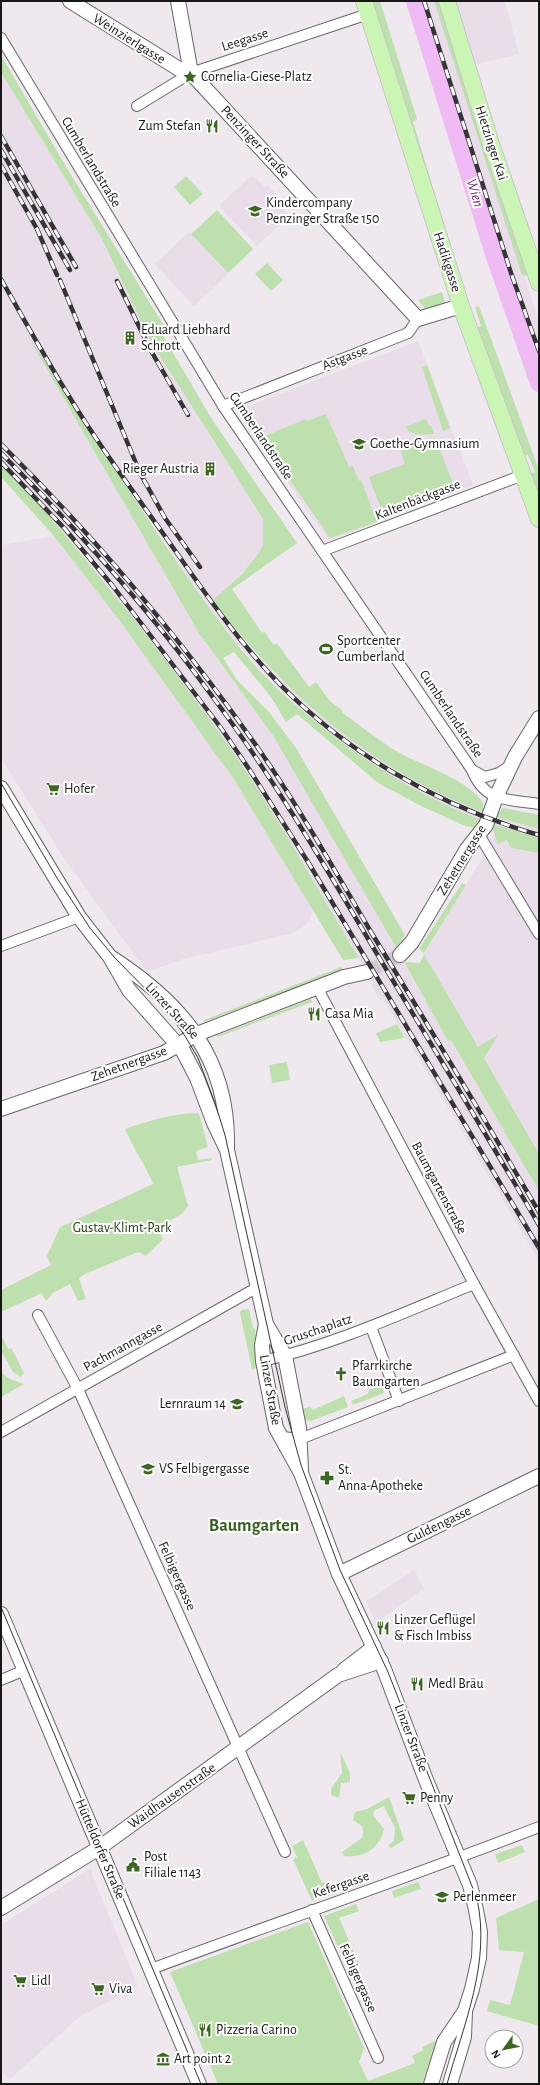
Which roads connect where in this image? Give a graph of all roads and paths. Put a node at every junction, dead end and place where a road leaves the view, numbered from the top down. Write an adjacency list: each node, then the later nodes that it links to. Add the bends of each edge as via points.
1 (70, 1): 6 (main road, Weinzierlgasse, via 179,69)
2 (178, 1): 6 (main road)
3 (447, 1): 8 (main road, Hietzinger Kai, via 490,141)
4 (366, 7): 6 (street, Leegasse); 9 (main road, Hadikgasse)
5 (1, 38): 11 (street, Cumberlandstraße)
6 (191, 72): 7 (street, Leegasse); 10 (main road, Penzinger Straße)
7 (137, 106)
8 (539, 283)
9 (461, 306): 10 (main road); 12 (main road, Hadikgasse)
10 (418, 319): 11 (street, Astgasse, via 408,334)
11 (223, 406): 14 (street, Cumberlandstraße)
12 (523, 475): 13 (main road, Hadikgasse); 14 (street, Kaltenbäckgasse)
13 (539, 519)
14 (322, 551): 17 (street, Cumberlandstraße)
15 (539, 718): 16 (main road, Zehetnergasse)
16 (510, 766): 17 (street, via 485,777); 19 (main road, Zehetnergasse)
17 (472, 770): 19 (street, Cumberlandstraße, via 482,788)
18 (1, 788): 22 (main road, Linzer Straße)
19 (496, 797): 20 (street, Cumberlandstraße); 21 (main road, Zehetnergasse, via 486,825)
20 (539, 804)
21 (478, 834): 23 (street); 25 (main road, Zehetnergasse, via 412,942)
22 (79, 917): 24 (street); 26 (main road, Linzer Straße)
23 (539, 934)
24 (1, 946)
25 (400, 956)
26 (110, 957): 29 (main road, Linzer Straße, via 149,985); 30 (main road, Linzer Straße, via 129,990)
27 (367, 972): 28 (main road, Zehetnergasse, via 348,975)
28 (317, 987): 29 (main road, Zehetnergasse); 33 (street, Baumgartenstraße)
29 (197, 1034): 30 (main road, Zehetnergasse); 32 (main road, Linzer Straße, via 212,1061 219,1081 227,1115)
30 (178, 1045): 31 (main road, Zehetnergasse, via 164,1053); 32 (main road, Linzer Straße, via 190,1062)
31 (1, 1109)
32 (227, 1150): 34 (main road, Linzer Straße)
33 (474, 1284): 37 (street); 38 (street, Baumgartenstraße)
34 (258, 1287): 36 (main road, Linzer Straße); 41 (street, Pachmanngasse)
35 (38, 1315): 41 (street, Felbigergasse)
36 (266, 1324): 39 (main road, Linzer Straße); 40 (main road, Linzer Straße, via 262,1345)
37 (371, 1327): 39 (street, Gruschaplatz); 42 (street, Gruschaplatz)
38 (514, 1355): 42 (street); 43 (street, Baumgartenstraße)
39 (284, 1356): 40 (street, Gruschaplatz); 46 (main road, Linzer Straße)
40 (263, 1362): 45 (main road, Linzer Straße, via 276,1428)
41 (78, 1389): 44 (street, Pachmanngasse); 56 (street, Felbigergasse)
42 (399, 1401): 46 (street)
43 (539, 1401)
44 (1, 1432)
45 (282, 1437): 46 (street); 47 (main road, Linzer Straße)
46 (300, 1439): 47 (main road, Linzer Straße)
47 (301, 1473): 49 (main road, Linzer Straße)
48 (539, 1476): 49 (main road, Guldengasse)
49 (339, 1574): 51 (main road, Linzer Straße)
50 (1, 1614): 53 (main road, Hütteldorfer Straße)
51 (374, 1646): 52 (main road, Linzer Straße); 54 (main road, Waidhausenstraße)
52 (381, 1661): 54 (main road, Waidhausenstraße); 60 (main road, Linzer Straße)
53 (25, 1670): 55 (street); 58 (main road, Hütteldorfer Straße)
54 (338, 1675): 56 (main road, Waidhausenstraße)
55 (1, 1680)
56 (240, 1748): 58 (main road, Waidhausenstraße); 59 (street, Felbigergasse)
57 (539, 1827): 60 (street, Kefergasse)
58 (99, 1848): 61 (main road, Waidhausenstraße); 63 (main road, Hütteldorfer Straße)
59 (285, 1852)
60 (459, 1859): 62 (street, Kefergasse); 64 (main road, Linzer Straße, via 470,1885 480,1932 476,1974)
61 (1, 1908)
62 (312, 1910): 63 (street, Kefergasse); 65 (street, Felbigergasse)
63 (151, 1969): 66 (main road, Hütteldorfer Straße)
64 (465, 2011): 67 (main road, Linzer Straße, via 444,2042); 68 (main road, Linzer Straße, via 464,2037)
65 (378, 2058)
66 (199, 2084)
67 (431, 2084)
68 (450, 2084)

